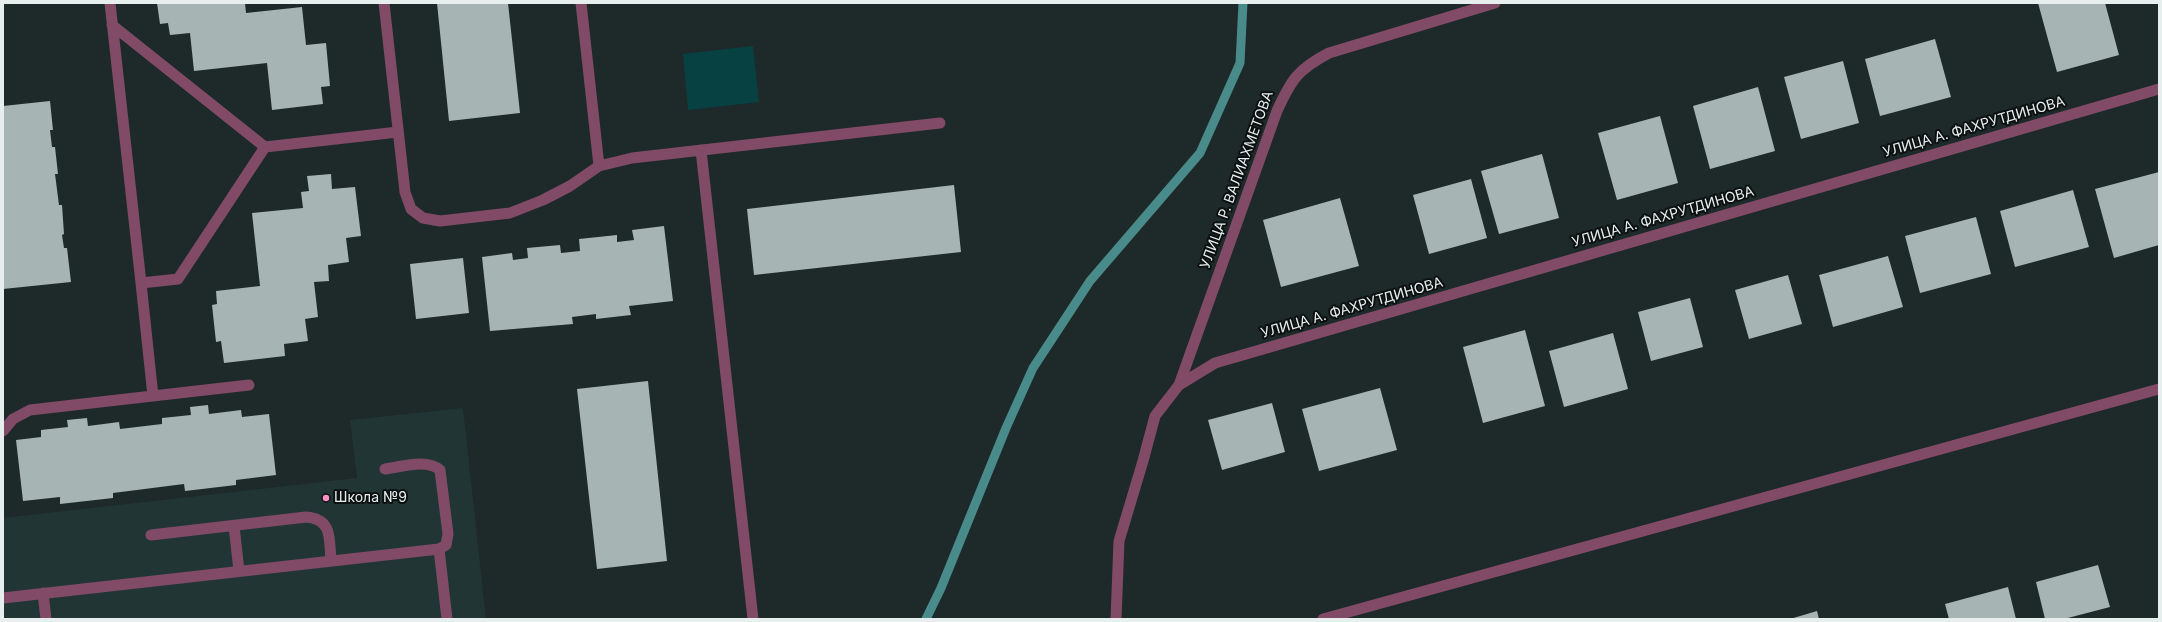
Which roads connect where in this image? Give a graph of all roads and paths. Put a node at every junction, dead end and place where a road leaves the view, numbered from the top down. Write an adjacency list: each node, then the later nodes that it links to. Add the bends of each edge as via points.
1 (110, 3): 5 (street)
2 (384, 3): 8 (street)
3 (581, 3): 11 (street)
4 (1495, 3): 14 (street, УЛИЦА Р. ВАЛИАХМЕТОВА, via 1329,53 1309,64 1289,84 1277,111)
5 (112, 25): 9 (street); 12 (street)
6 (2159, 89): 14 (street, УЛИЦА А. ФАХРУТДИНОВА, via 1215,363)
7 (940, 123): 10 (street)
8 (398, 132): 9 (street); 11 (street, via 405,192 411,209 423,218 440,221 510,213 570,186)
9 (265, 147): 12 (street, via 178,279)
10 (701, 150): 11 (street, via 632,158); 28 (street)
11 (599, 166)
12 (141, 283): 16 (street)
13 (249, 385): 16 (street)
14 (1179, 385): 29 (street, via 1155,416 1119,540)
15 (2159, 389): 30 (street)
16 (153, 396): 17 (street, via 30,410 14,419)
17 (3, 431)
18 (385, 469): 21 (street, via 424,464 435,465 440,470 448,534 446,545)
19 (234, 526): 20 (street); 22 (street, via 306,517 318,518 325,524 329,534); 23 (street)
20 (151, 535)
21 (439, 549): 22 (street); 27 (street)
22 (331, 561): 23 (street)
23 (239, 571): 24 (street)
24 (43, 593): 25 (street); 26 (street)
25 (3, 598)
26 (46, 619)
27 (446, 619)
28 (753, 619)
29 (1116, 619)
30 (1323, 619)

